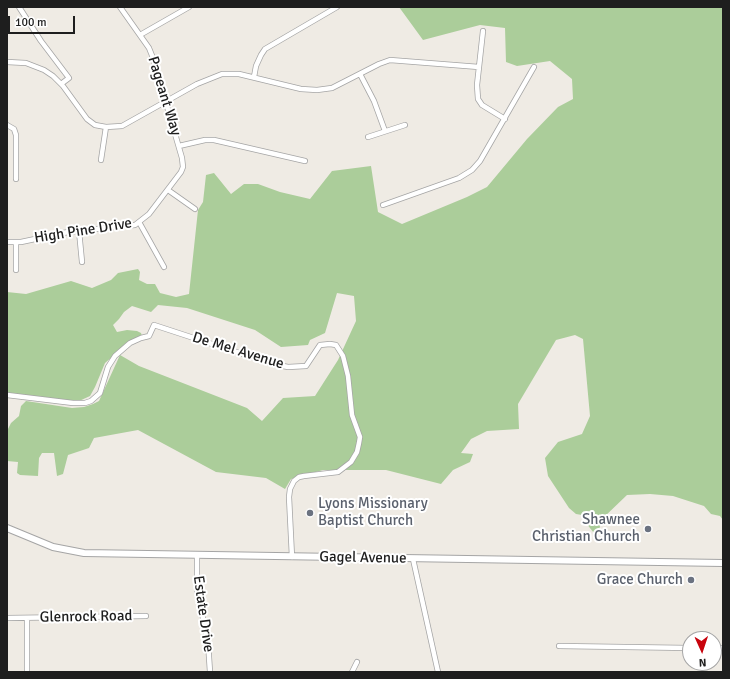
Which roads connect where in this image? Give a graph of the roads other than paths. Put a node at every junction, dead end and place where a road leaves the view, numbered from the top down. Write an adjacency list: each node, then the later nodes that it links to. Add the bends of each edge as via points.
1 (19, 7): 12 (street, via 69,78)
2 (120, 7): 6 (street, Pageant Way)
3 (189, 7): 6 (street)
4 (337, 7): 11 (street, via 265,49 256,66)
5 (482, 31): 8 (street)
6 (140, 35): 13 (street, Pageant Way, via 153,58)
7 (7, 62): 12 (street, via 39,67)
8 (479, 67): 10 (street, via 395,59 385,61); 14 (street, via 478,99 482,105)
9 (534, 67): 14 (street)
10 (360, 74): 11 (street, via 332,88 317,90 301,89); 18 (street, via 374,101)
11 (254, 77): 13 (street, via 222,74)
12 (61, 84): 17 (street, via 87,119)
13 (166, 102): 17 (street, via 122,126); 20 (street, Pageant Way)
14 (505, 119): 25 (street, via 480,161 468,173)
15 (7, 125): 23 (street, via 16,134)
16 (405, 125): 18 (street)
17 (106, 128): 21 (street)
18 (385, 132): 19 (street)
19 (368, 137)
20 (179, 146): 22 (street, via 214,140); 24 (street, High Pine Drive, via 183,167)
21 (101, 160)
22 (305, 161)
23 (16, 179)
24 (168, 190): 26 (street); 27 (street, High Pine Drive, via 149,214)
25 (383, 205)
26 (195, 209)
27 (139, 222): 28 (street, High Pine Drive, via 128,227); 32 (street)
28 (79, 231): 30 (street, High Pine Drive); 31 (street)
29 (7, 242): 30 (street, High Pine Drive)
30 (16, 242): 33 (street)
31 (82, 262)
32 (164, 267)
33 (16, 270)
34 (7, 395): 37 (street, De Mel Avenue, via 73,403 91,401 100,393 108,366 115,356 130,343 149,336 154,325 288,367 306,366 320,346 336,345 343,356 348,376 352,415 360,437 359,443 351,462 338,472 299,477 292,485 289,497)
35 (7, 528): 36 (street, Gagel Avenue, via 42,544 76,552)
36 (197, 556): 37 (street, Gagel Avenue); 47 (street, Estate Drive, via 197,590 208,642)
37 (292, 557): 38 (street, Gagel Avenue)
38 (413, 559): 39 (street, Gagel Avenue); 49 (street)
39 (723, 563)
40 (146, 616): 42 (street, Glenrock Road)
41 (7, 618): 42 (street, Glenrock Road)
42 (27, 618): 46 (street, Glenrock Road)
43 (559, 646): 44 (street)
44 (682, 648)
45 (357, 662): 48 (street)
46 (27, 672)
47 (210, 672)
48 (352, 672)
49 (438, 672)

